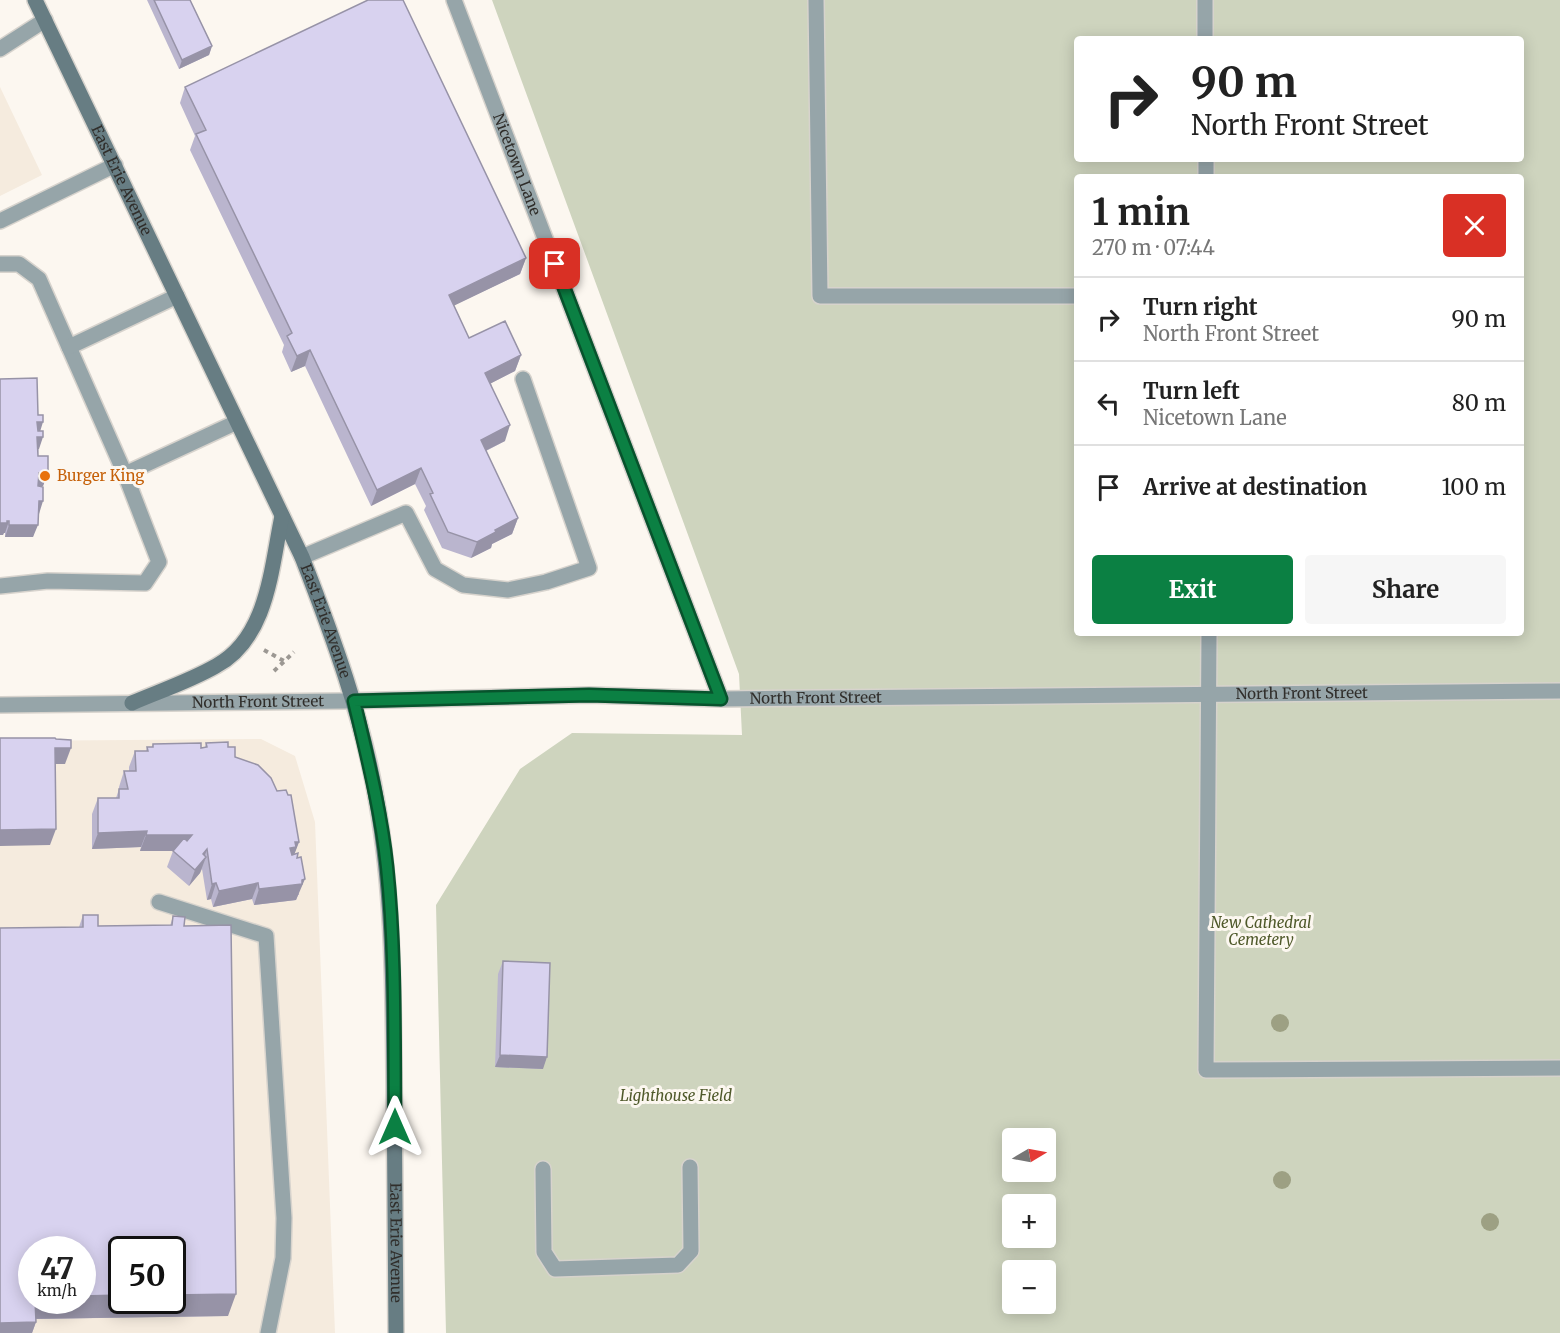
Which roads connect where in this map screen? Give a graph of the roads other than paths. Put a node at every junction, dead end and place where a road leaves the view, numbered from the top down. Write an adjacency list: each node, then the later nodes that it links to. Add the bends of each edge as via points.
1 (35, 0): 5 (main road, East Erie Avenue)
2 (454, 0): 23 (street, Nicetown Lane)
3 (816, 0): 12 (street, via 820,296)
4 (1205, 0): 6 (street)
5 (45, 20): 7 (street); 8 (main road, East Erie Avenue)
6 (1205, 36)
7 (0, 49)
8 (115, 165): 9 (street); 11 (main road, East Erie Avenue)
9 (0, 221)
10 (0, 264): 13 (street, via 19,264 39,279)
11 (177, 296): 13 (street); 15 (main road, East Erie Avenue)
12 (1074, 296)
13 (69, 347): 16 (street)
14 (523, 378): 18 (street, via 589,568 508,590 464,585 435,570 406,513)
15 (237, 422): 16 (street); 17 (main road, East Erie Avenue)
16 (125, 474): 19 (street, via 159,562 145,583 48,581)
17 (282, 516): 18 (main road, East Erie Avenue); 25 (main road, via 262,609 244,645 218,666)
18 (302, 557): 24 (main road, East Erie Avenue)
19 (0, 586)
20 (1209, 636): 22 (street)
21 (1560, 691): 22 (street, North Front Street)
22 (1209, 695): 23 (street, North Front Street); 28 (street, via 1206,1070)
23 (721, 699): 24 (street, North Front Street, via 589,695)
24 (354, 701): 25 (street, North Front Street); 32 (main road, East Erie Avenue, via 387,865 392,942)
25 (132, 703): 26 (street, North Front Street)
26 (0, 705)
27 (159, 902): 31 (street, via 266,936 284,1218 283,1258)
28 (1560, 1068)
29 (690, 1167): 30 (street, via 691,1251 678,1265 555,1269 544,1252)
30 (543, 1169)
31 (268, 1333)
32 (396, 1333)

